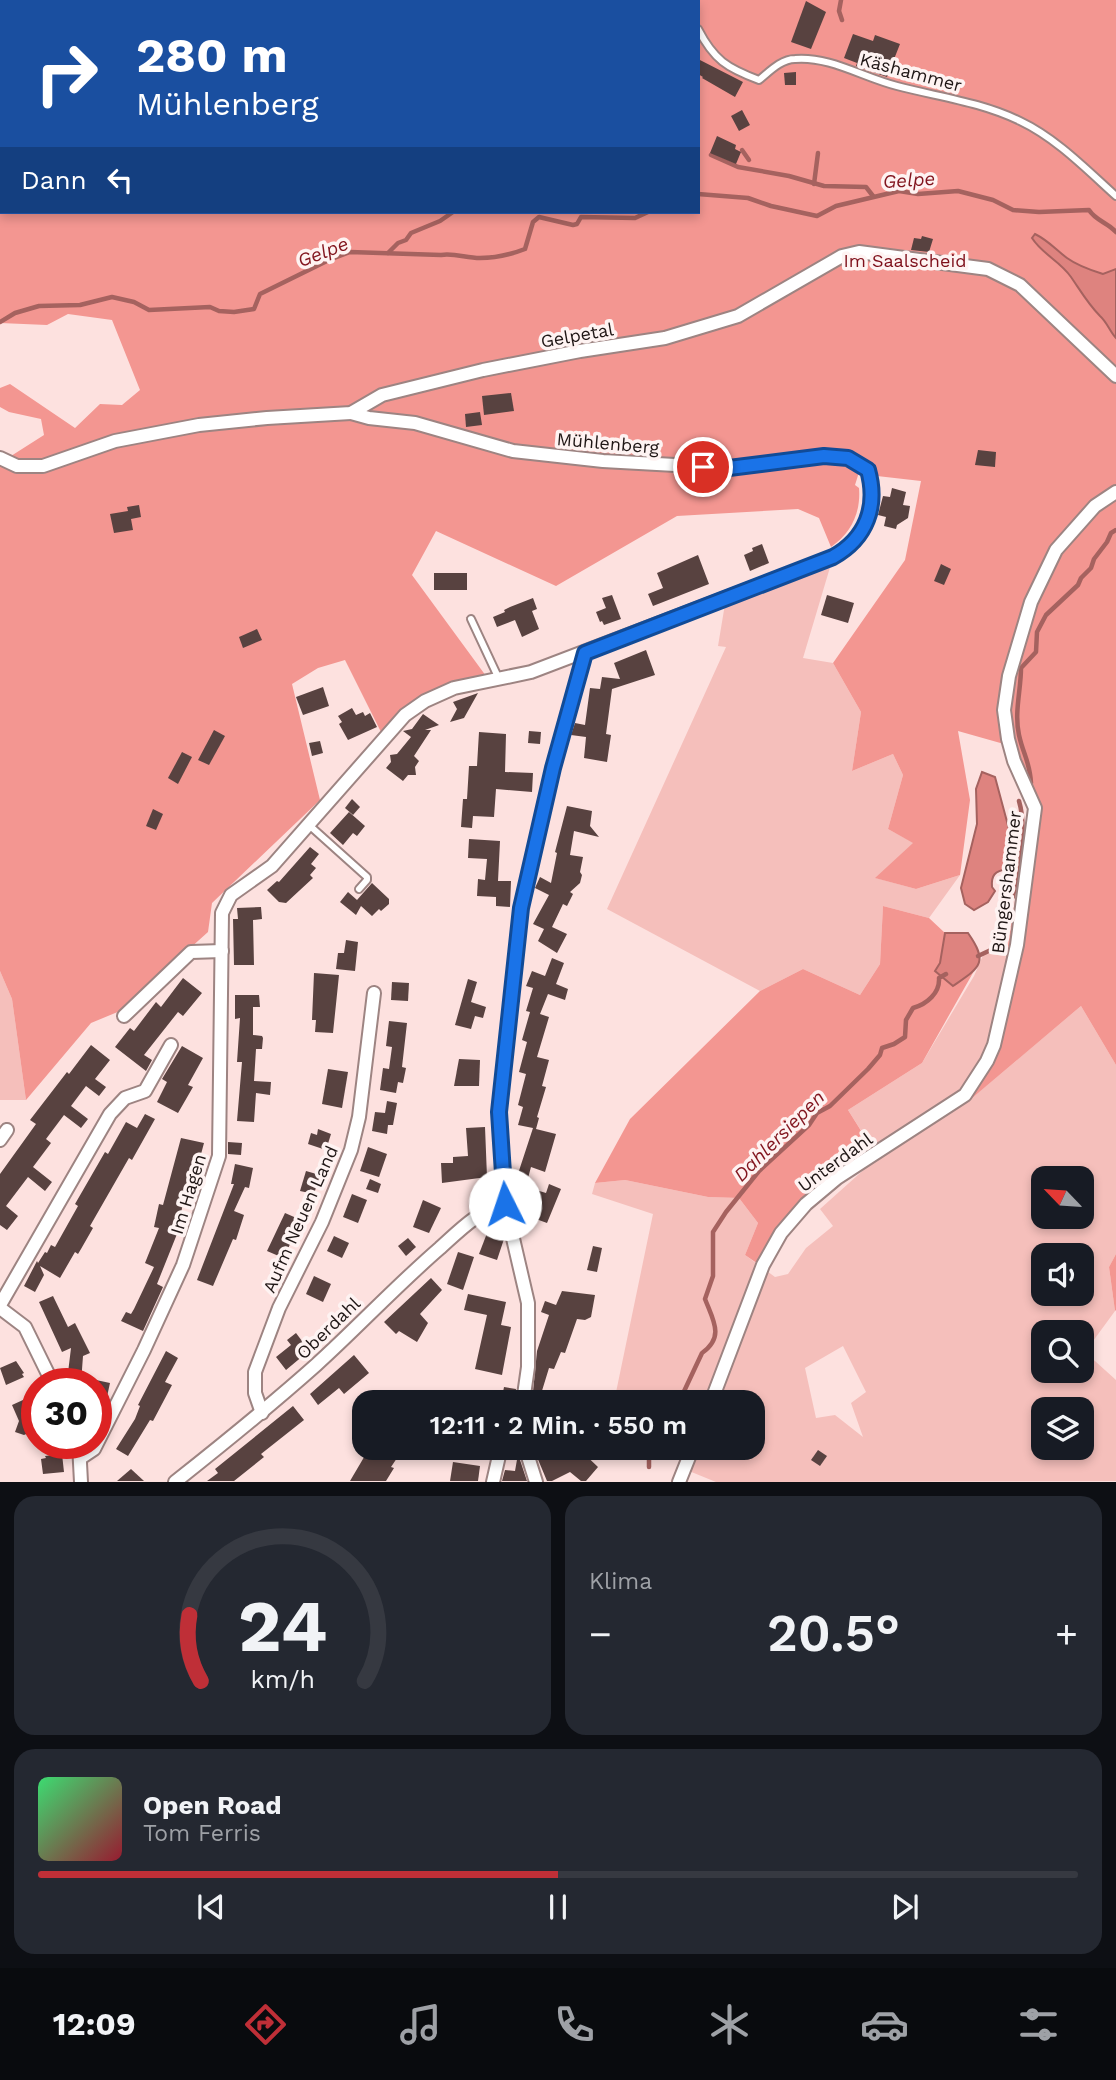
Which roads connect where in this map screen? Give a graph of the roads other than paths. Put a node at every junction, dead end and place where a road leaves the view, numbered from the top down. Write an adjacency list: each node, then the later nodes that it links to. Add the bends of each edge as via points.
1 (700, 32): 2 (lane, Käshammer, via 715,57 759,80 781,62 815,60 1021,121 1061,147)
2 (1116, 196)
3 (1116, 376): 4 (street, Gelpetal, via 1020,285 988,269 859,252 842,256 738,316 665,338 483,370 382,396)
4 (351, 413): 5 (street, Gelpetal, via 186,428 115,441 43,466 18,466); 8 (street, Mühlenberg, via 539,454 729,468 824,456 848,458 868,470 869,513 865,528 847,549)
5 (0, 458)
6 (1116, 492): 17 (street, Büngershammer, via 1095,506 1056,550 1031,601 1009,676 1004,710 1008,738 1035,808 1017,944)
7 (471, 619): 9 (lane)
8 (585, 653): 9 (street, Mühlenberg); 18 (street, via 521,908 499,1112)
9 (499, 679): 10 (street, Mühlenberg, via 454,688 405,715)
10 (308, 825): 11 (lane, via 367,877); 12 (street, Mühlenberg, via 272,866 232,895)
11 (359, 889)
12 (222, 913): 13 (street, Im Hagen)
13 (222, 951): 15 (street, via 191,952); 23 (street, Im Hagen, via 219,1156 183,1265)
14 (374, 993): 24 (street, Aufm Neuen Land, via 351,1150 255,1372 255,1393)
15 (124, 1016)
16 (171, 1045): 19 (street, via 145,1091 125,1098 110,1114)
17 (987, 1061): 22 (street, Unterdahl, via 965,1095 837,1178 781,1233 763,1265)
18 (505, 1204): 21 (street, via 528,1303); 24 (street, Oberdahl, via 473,1218)
19 (0, 1307): 20 (street, via 25,1327)
20 (45, 1368)
21 (525, 1390)
22 (716, 1390)
23 (112, 1413)
24 (262, 1413): 30 (street, Oberdahl)
25 (82, 1459): 29 (street)
26 (498, 1460): 31 (street)
27 (528, 1460): 32 (street)
28 (688, 1460): 33 (street)
29 (81, 1482)
30 (175, 1482)
31 (493, 1482)
32 (536, 1482)
33 (679, 1482)

